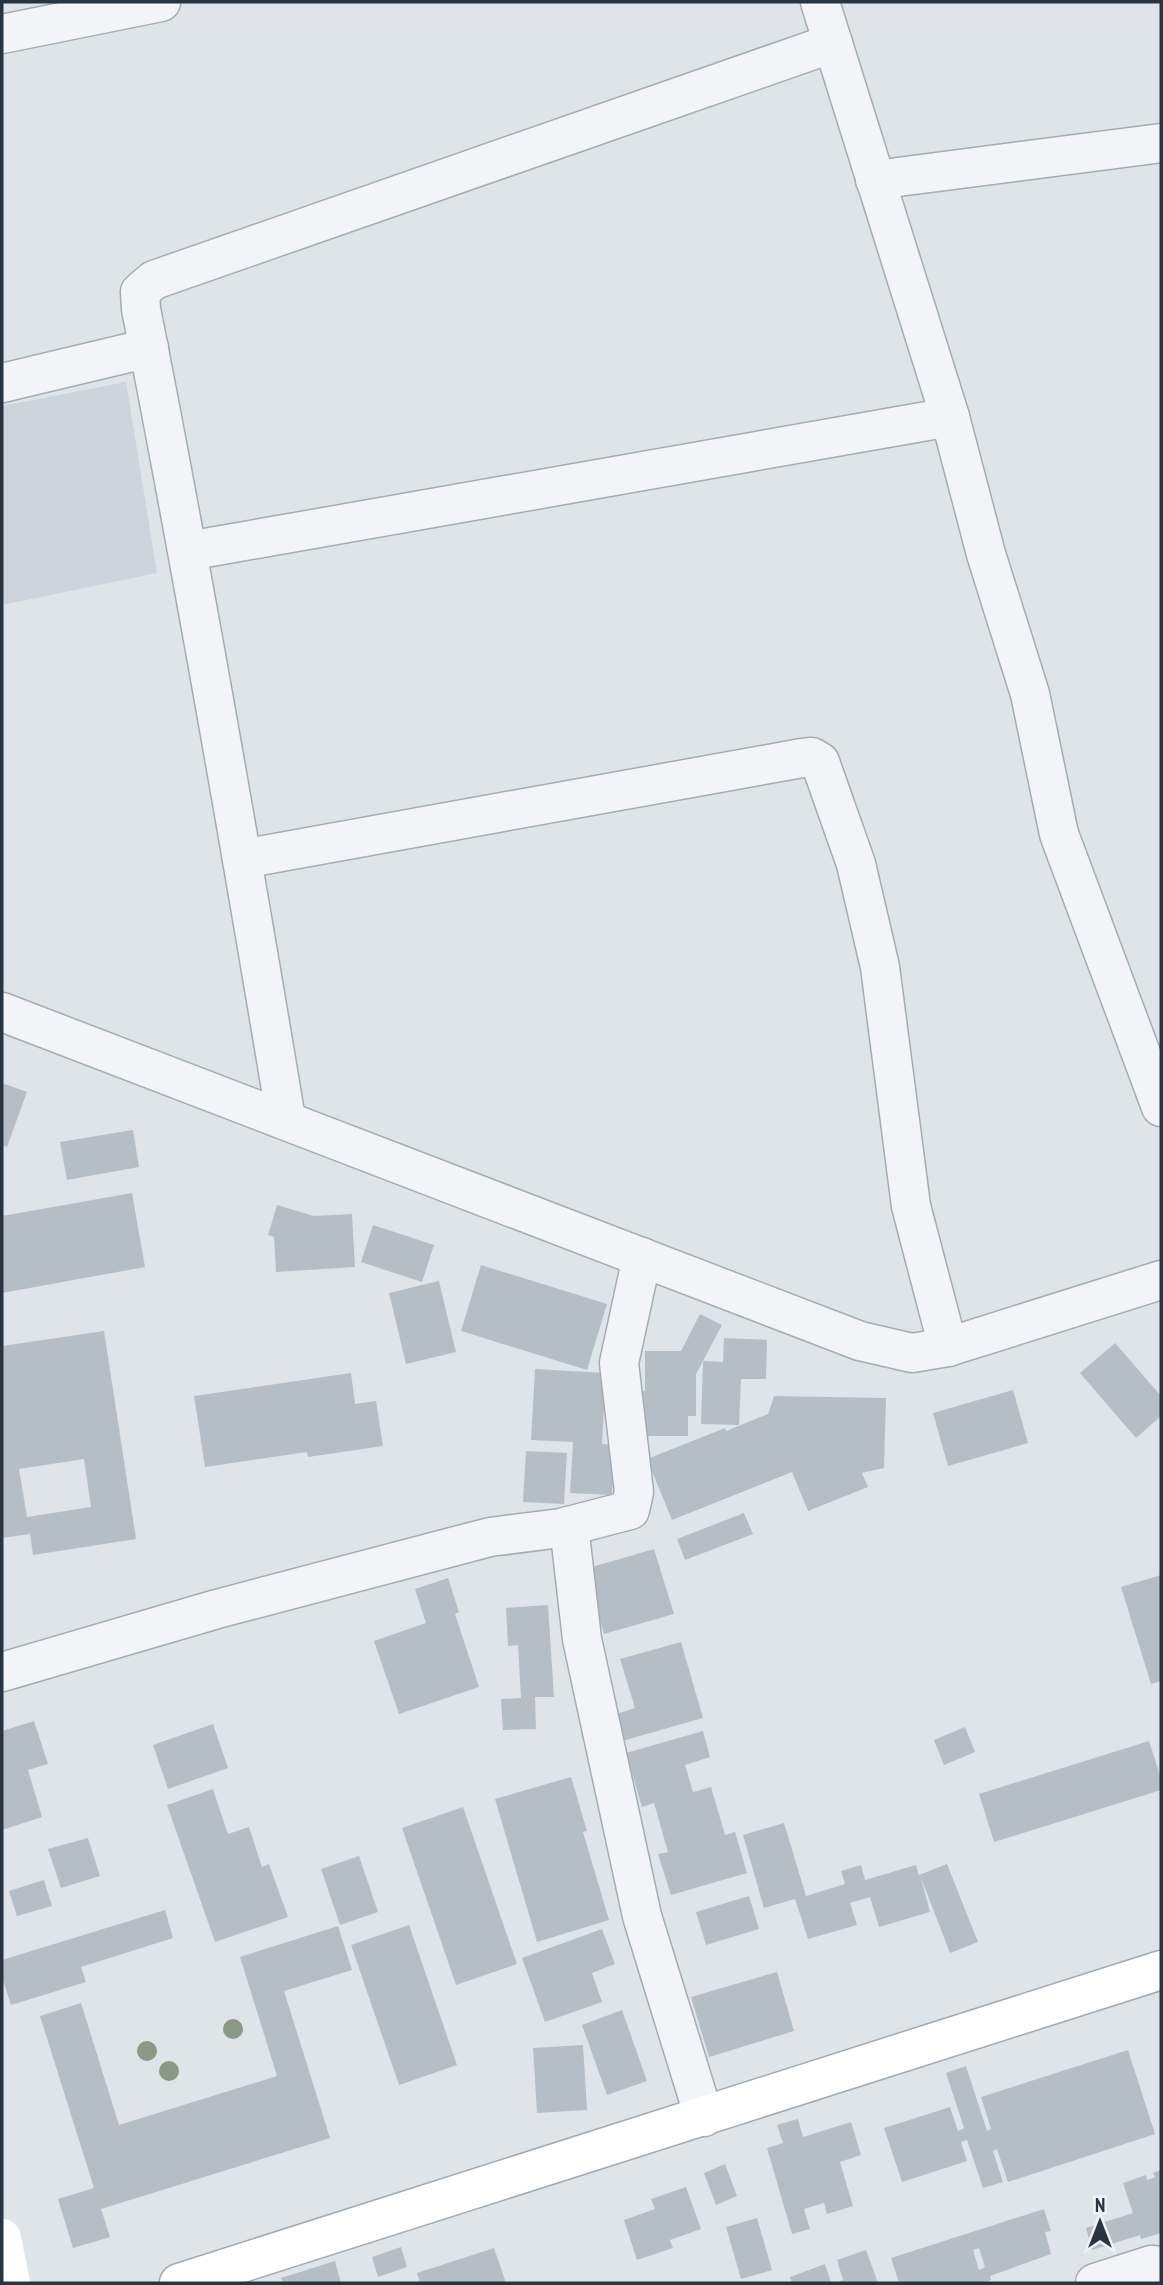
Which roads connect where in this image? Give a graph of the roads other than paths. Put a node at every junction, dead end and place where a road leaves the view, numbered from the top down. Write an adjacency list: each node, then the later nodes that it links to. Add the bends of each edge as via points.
1 (161, 2): 3 (street)
2 (820, 2): 4 (street)
3 (2, 34)
4 (833, 43): 6 (street); 7 (street, via 154,280 140,292)
5 (1161, 143): 6 (street)
6 (874, 180): 9 (street)
7 (149, 348): 8 (street); 10 (street)
8 (2, 383)
9 (950, 416): 10 (street); 13 (street, via 986,554 1030,694 1059,834)
10 (188, 551): 11 (street)
11 (242, 859): 14 (street); 17 (street, via 802,758 820,762 856,864 880,967 911,1206)
12 (2, 1012): 14 (street)
13 (1161, 1107)
14 (286, 1119): 15 (street)
15 (642, 1257): 17 (street, via 860,1341 912,1353); 18 (street, via 619,1363 634,1492 630,1510)
16 (1161, 1280): 17 (street)
17 (948, 1347)
18 (569, 1526): 19 (street, via 477,1541 217,1609); 21 (street, via 582,1639 642,1916)
19 (2, 1672)
20 (1161, 1970): 21 (main road)
21 (704, 2117): 25 (main road)
22 (2, 2238): 24 (main road)
23 (1161, 2266): 26 (street)
24 (11, 2283)
25 (179, 2283)
26 (1095, 2283)

